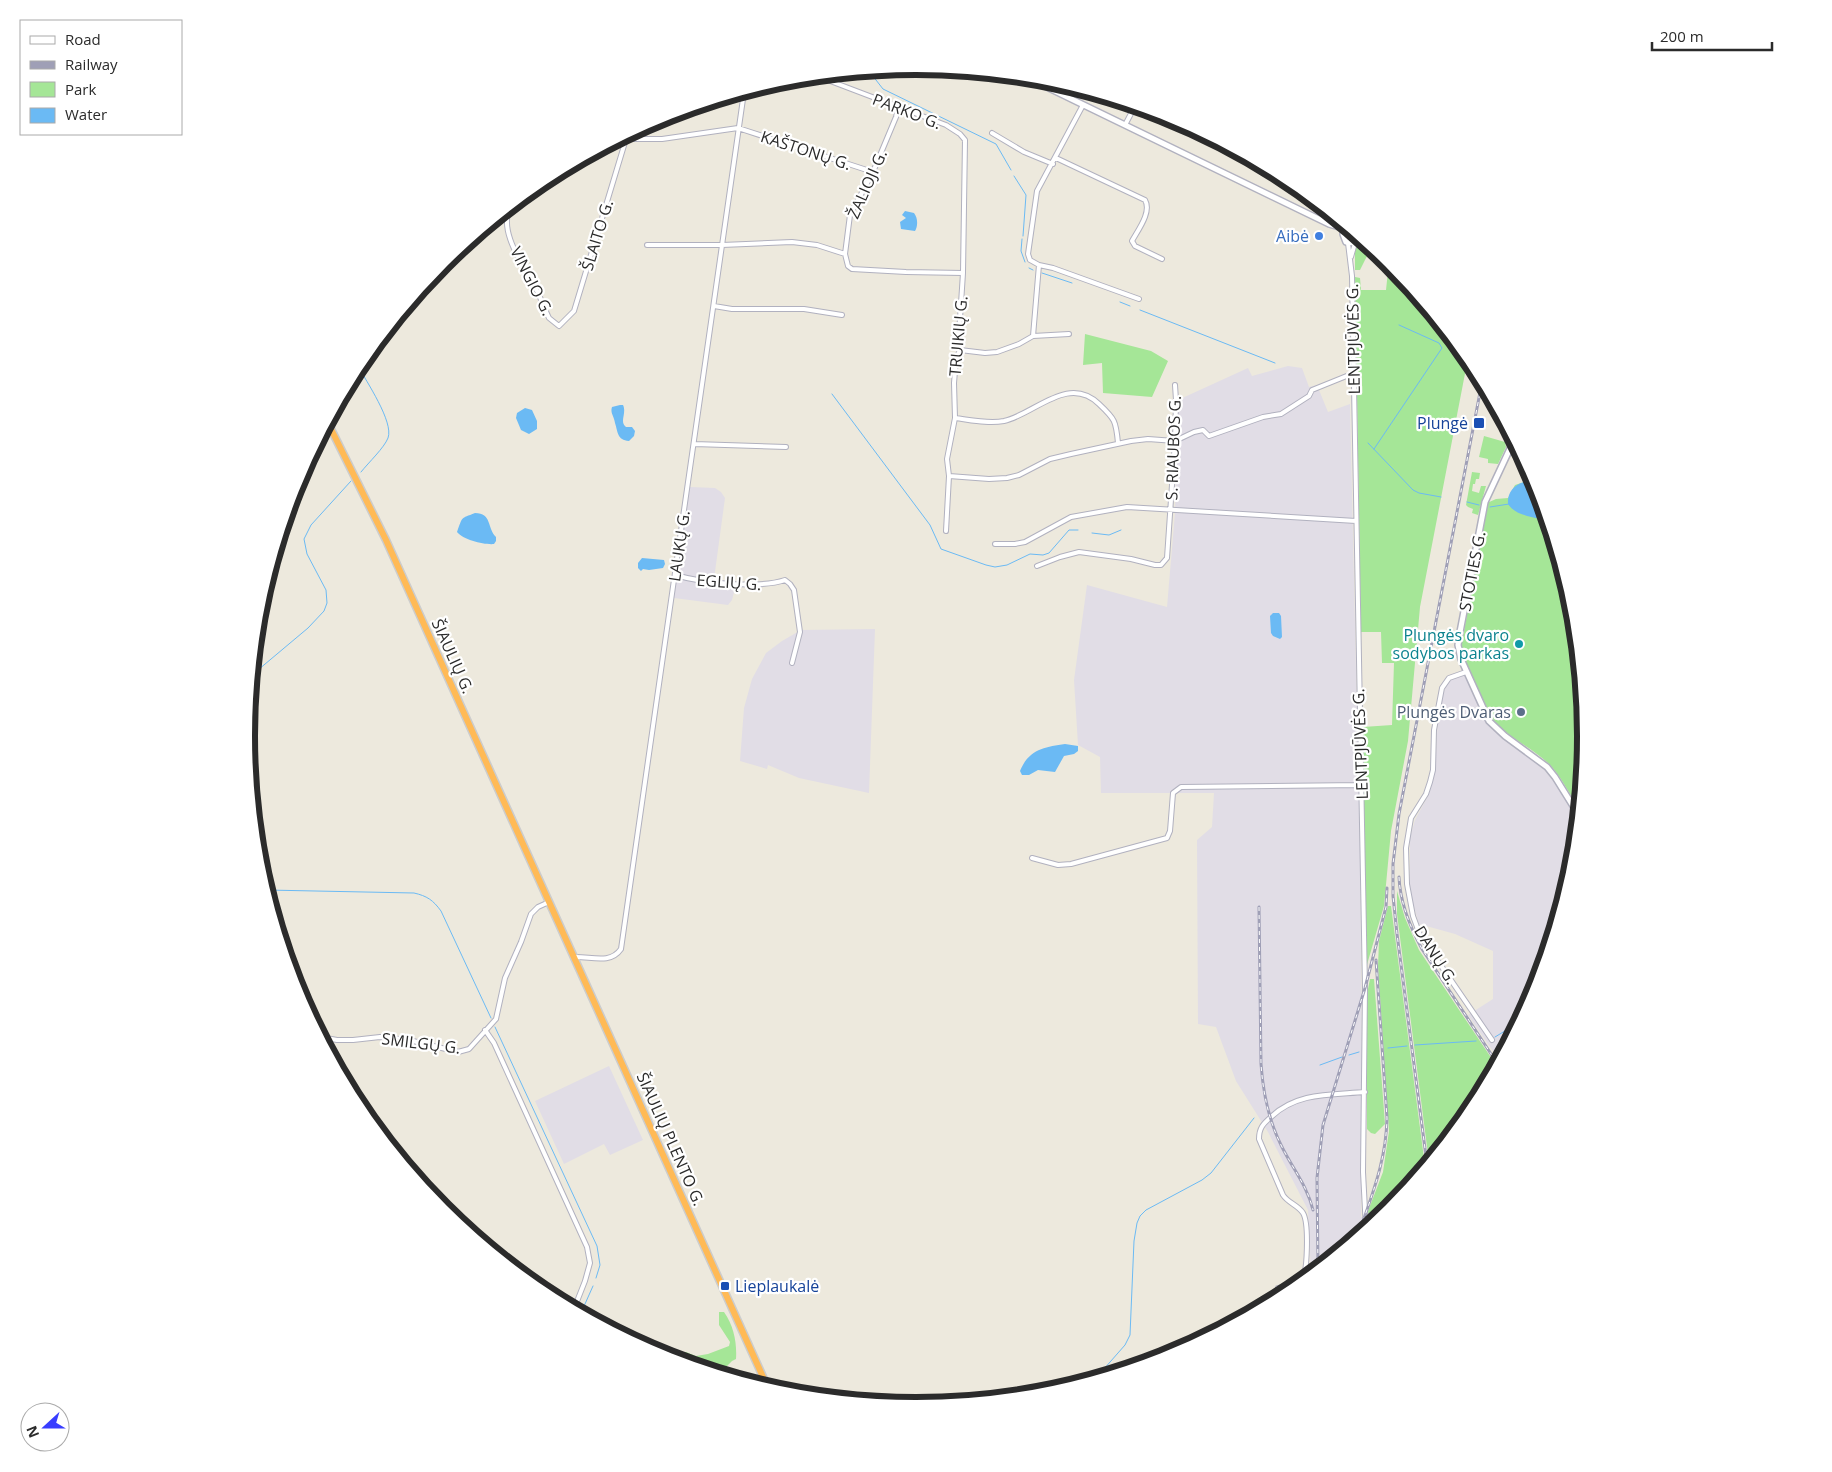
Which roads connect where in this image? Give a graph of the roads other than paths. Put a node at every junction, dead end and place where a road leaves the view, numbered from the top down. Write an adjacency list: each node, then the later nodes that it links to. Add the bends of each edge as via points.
1 (833, 81): 5 (street, PARKO G.)
2 (1052, 90): 4 (main road)
3 (743, 99): 8 (street, LAUKŲ G.)
4 (1083, 105): 7 (main road); 13 (street)
5 (898, 108): 11 (street, PARKO G., via 946,125); 15 (street, ŽALIOJI G.)
6 (1132, 112): 7 (street)
7 (1125, 125): 17 (main road)
8 (738, 128): 10 (street, via 662,139); 15 (street, KAŠTONŲ G.); 23 (street, LAUKŲ G.)
9 (992, 133): 14 (street)
10 (633, 139)
11 (965, 140): 28 (street, TRUIKIŲ G.)
12 (625, 143): 32 (street, ŠLAITO G., via 574,311)
13 (1056, 158): 14 (street); 25 (street, via 1145,200 1148,211 1132,241 1135,246)
14 (1053, 164): 27 (street, via 1041,182 1036,199 1028,254)
15 (874, 172): 24 (street, ŽALIOJI G., via 850,215)
16 (506, 218): 32 (street, VINGIO G., via 512,244 549,318)
17 (1336, 227)
18 (1345, 233): 20 (main road)
19 (1355, 242): 20 (main road)
20 (1348, 243): 26 (street, LENTPJŪVĖS G.)
21 (1356, 243): 26 (street, LENTPJŪVĖS G.)
22 (647, 245): 23 (street)
23 (722, 245): 24 (street, via 792,242 817,245); 30 (street, LAUKŲ G.)
24 (845, 254): 28 (street, via 852,269)
25 (1162, 259)
26 (1351, 259): 36 (street, LENTPJŪVĖS G.)
27 (1038, 266): 29 (street, via 1053,268); 34 (street)
28 (963, 273): 35 (street, TRUIKIŲ G.)
29 (1139, 299)
30 (714, 306): 31 (street, via 804,309); 42 (street, LAUKŲ G.)
31 (842, 316)
32 (559, 326)
33 (1069, 334): 34 (street)
34 (1033, 336): 35 (street, via 998,352)
35 (960, 350): 38 (street, TRUIKIŲ G., via 954,383)
36 (1354, 373): 40 (street, via 1312,390 1309,396 1281,414 1263,416 1210,436 1203,430 1194,432); 47 (street, LENTPJŪVĖS G.)
37 (1175, 386): 40 (street, S. RIAUBOS G.)
38 (955, 418): 41 (street, via 980,422 1007,420 1062,394 1078,393 1094,398 1112,416 1116,422); 45 (street, TRUIKIŲ G., via 947,459)
39 (331, 429): 57 (highway, ŠIAULIŲ G., via 386,540)
40 (1175, 441): 41 (street, via 1148,439); 46 (street, S. RIAUBOS G.)
41 (1118, 443): 45 (street, via 1050,459 1007,478)
42 (694, 444): 43 (street); 51 (street, LAUKŲ G.)
43 (786, 447)
44 (1511, 447): 53 (main road, STOTIES G., via 1485,502 1458,639)
45 (949, 476): 48 (street, TRUIKIŲ G.)
46 (1171, 510): 47 (street); 49 (street, via 1127,507 1084,514 1060,522 1024,542); 50 (street, S. RIAUBOS G., via 1167,558 1161,565 1079,552)
47 (1356, 521): 54 (street, LENTPJŪVĖS G.)
48 (946, 531)
49 (995, 544)
50 (1038, 566)
51 (675, 575): 52 (street, EGLIŲ G., via 714,582 763,585 785,580 794,590 800,632); 58 (street, LAUKŲ G., via 621,949 604,959)
52 (792, 663)
53 (1466, 672): 55 (main road, STOTIES G., via 1489,721 1547,767); 61 (street, DANŲ G., via 1449,678 1442,688 1434,730 1430,782 1411,818 1406,848 1407,884 1420,935)
54 (1362, 785): 56 (street, via 1181,787 1173,793 1167,838 1071,864 1058,865); 62 (street, LENTPJŪVĖS G.)
55 (1573, 806)
56 (1032, 858)
57 (549, 902): 58 (highway, ŠIAULIŲ PLENTO G.); 59 (street, SMILGŲ G., via 531,914 505,978 496,1019)
58 (574, 958): 66 (highway, ŠIAULIŲ PLENTO G.)
59 (485, 1030): 60 (street, SMILGŲ G., via 469,1049 458,1052 380,1036 353,1040); 65 (street, via 494,1043 587,1247 590,1263)
60 (329, 1038)
61 (1492, 1040)
62 (1365, 1092): 63 (street, LENTPJŪVĖS G.); 64 (street, via 1302,1098 1281,1108 1259,1131 1283,1195 1303,1212 1306,1220)
63 (1366, 1220)
64 (1305, 1269)
65 (577, 1303)
66 (764, 1378)

